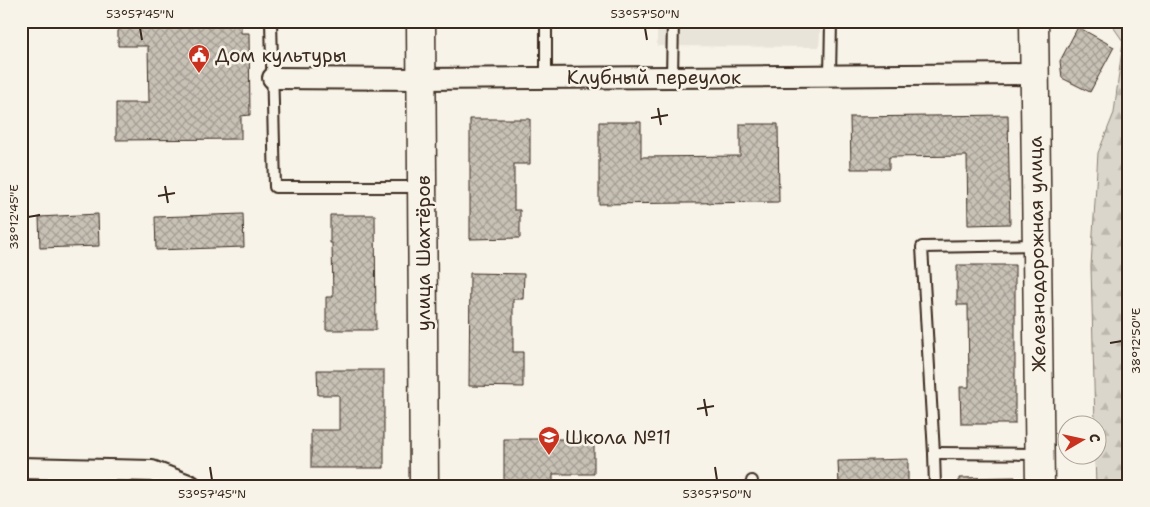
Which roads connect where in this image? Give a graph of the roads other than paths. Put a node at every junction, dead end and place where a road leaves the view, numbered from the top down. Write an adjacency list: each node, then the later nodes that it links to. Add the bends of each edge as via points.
1 (271, 21): 10 (lane)
2 (421, 21): 12 (street, улица Шахтёров)
3 (546, 21): 11 (lane)
4 (673, 21): 9 (lane)
5 (831, 21): 8 (lane)
6 (1034, 21): 7 (street, Железнодорожная улица)
7 (1034, 74): 8 (street, Клубный переулок); 14 (street, Железнодорожная улица)
8 (830, 76): 9 (street, Клубный переулок)
9 (672, 77): 11 (street, Клубный переулок)
10 (273, 78): 12 (street, Клубный переулок); 13 (lane, via 275,187)
11 (546, 78): 12 (street, Клубный переулок)
12 (422, 79): 13 (street, улица Шахтёров)
13 (422, 187): 19 (street, улица Шахтёров)
14 (1036, 245): 15 (lane, via 922,247); 16 (street, Железнодорожная улица)
15 (934, 453): 16 (lane); 20 (lane)
16 (1039, 454): 21 (street, Железнодорожная улица)
17 (21, 468): 18 (street, via 152,471)
18 (191, 486)
19 (424, 486)
20 (935, 486)
21 (1040, 486)

